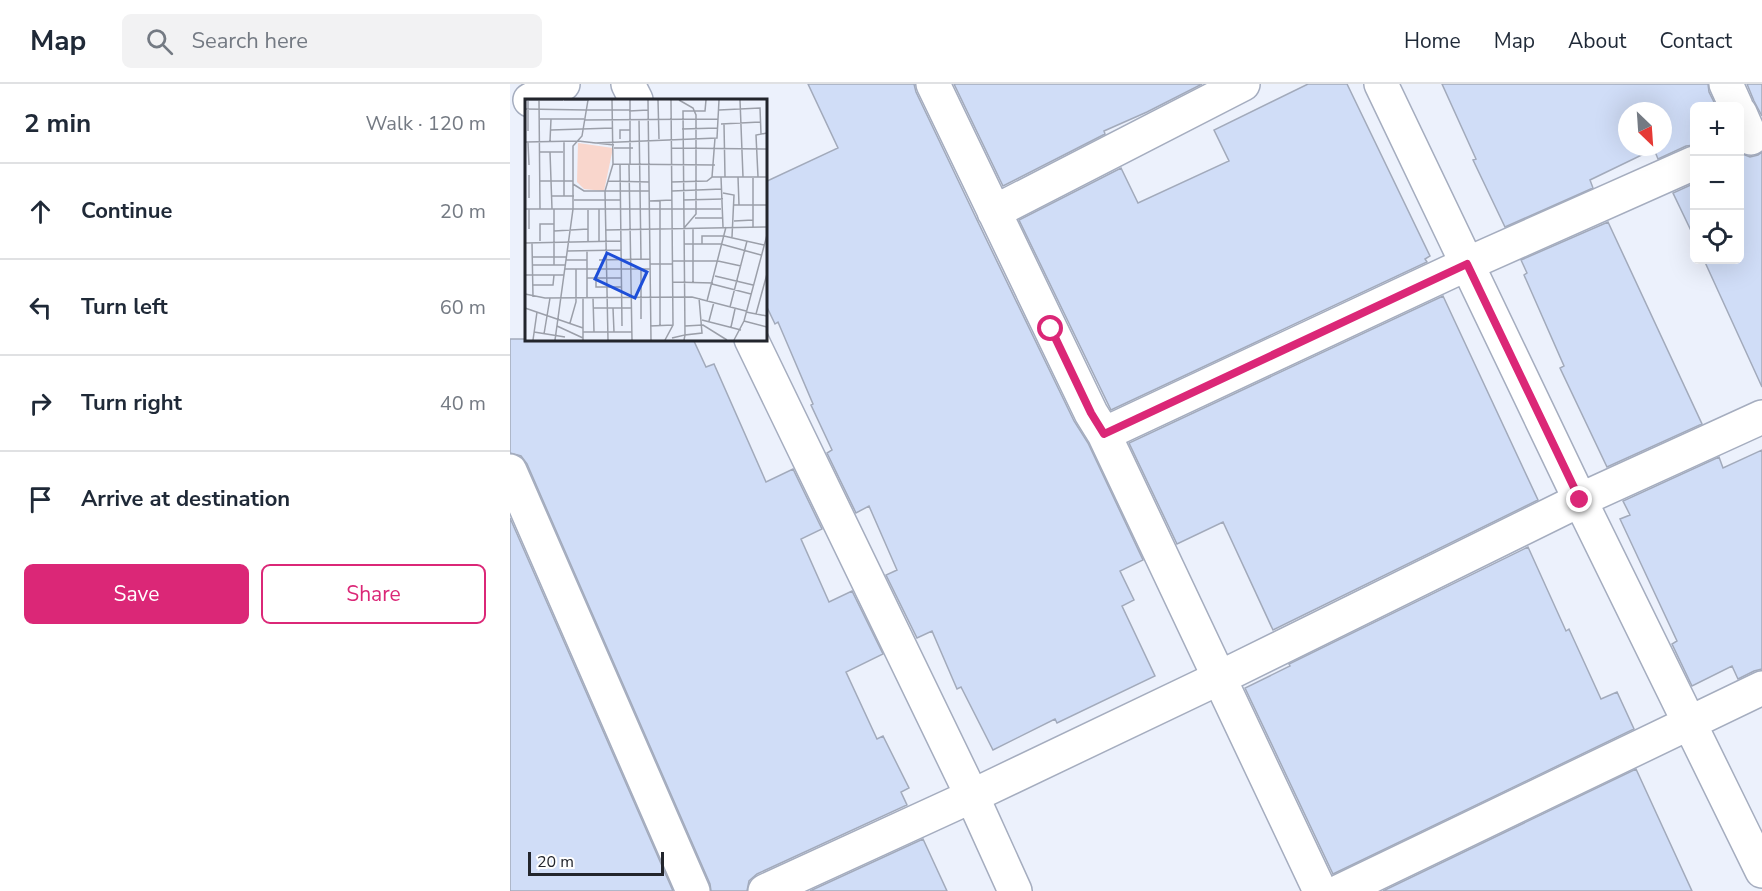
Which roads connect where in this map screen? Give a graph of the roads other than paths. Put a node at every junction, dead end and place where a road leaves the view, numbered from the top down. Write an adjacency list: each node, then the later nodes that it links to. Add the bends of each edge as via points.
1 (563, 84): 7 (street)
2 (628, 84): 8 (street)
3 (933, 84): 13 (street)
4 (1243, 84): 13 (street)
5 (1381, 84): 14 (street)
6 (1726, 84): 10 (street)
7 (532, 99)
8 (636, 99)
9 (525, 102): 11 (street)
10 (1734, 102)
11 (510, 110)
12 (1690, 165): 14 (street)
13 (994, 212): 17 (street)
14 (1467, 264): 17 (street); 19 (street)
15 (751, 340): 23 (street)
16 (1762, 417): 19 (street)
17 (1104, 434): 20 (street)
18 (510, 471): 25 (street)
19 (1580, 500): 20 (street); 22 (street)
20 (1219, 678): 23 (street); 28 (street)
21 (1762, 688): 22 (street)
22 (1690, 723): 24 (street); 29 (street)
23 (972, 796): 26 (street); 27 (street)
24 (1762, 871)
25 (693, 891)
26 (765, 891)
27 (1015, 891)
28 (1320, 891)
29 (1340, 891)

